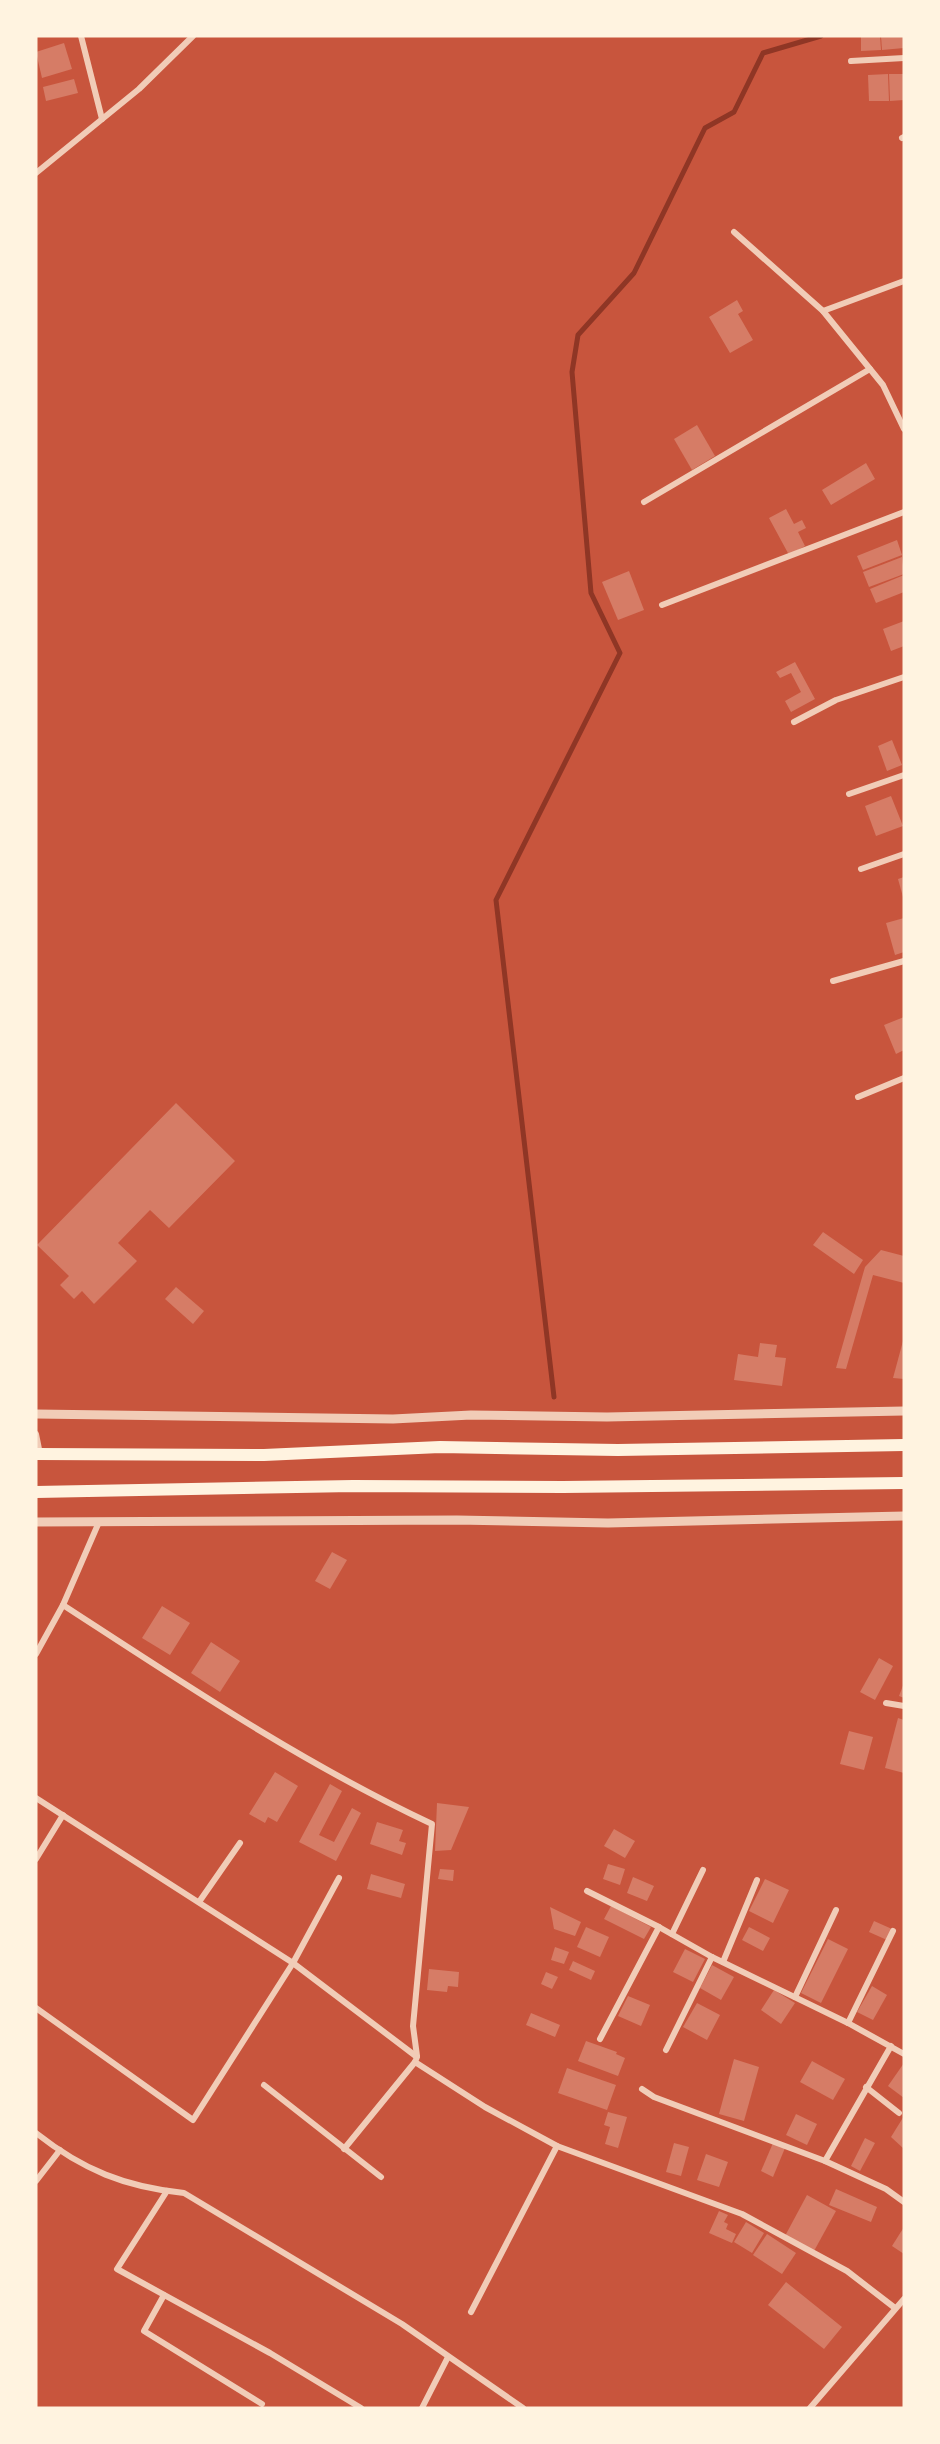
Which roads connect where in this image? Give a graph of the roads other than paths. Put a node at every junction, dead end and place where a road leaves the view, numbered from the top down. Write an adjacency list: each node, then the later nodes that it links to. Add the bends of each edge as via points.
1 (81, 36): 5 (street)
2 (193, 36): 5 (street, via 140,89)
3 (904, 58): 4 (street)
4 (851, 61)
5 (102, 119): 6 (street)
6 (36, 173)
7 (734, 232): 9 (street)
8 (904, 281): 9 (street)
9 (822, 311): 10 (street)
10 (870, 369): 11 (street, via 883,385); 12 (street)
11 (904, 429)
12 (644, 502)
13 (904, 512): 14 (street)
14 (662, 604)
15 (904, 677): 16 (street, via 836,700)
16 (794, 722)
17 (904, 775): 18 (street)
18 (849, 794)
19 (904, 854): 20 (street)
20 (861, 869)
21 (904, 961): 22 (street)
22 (833, 981)
23 (904, 1078): 24 (street)
24 (858, 1097)
25 (904, 1411): 26 (street, via 393,1419)
26 (36, 1414)
27 (36, 1434): 29 (street)
28 (904, 1444): 29 (highway, via 618,1450 440,1447 264,1455)
29 (38, 1454)
30 (904, 1483): 31 (highway)
31 (36, 1492)
32 (904, 1516): 34 (street, via 608,1523)
33 (36, 1522): 34 (street)
34 (99, 1522): 35 (street)
35 (63, 1605): 36 (street); 62 (street, via 262,1732 372,1796 432,1824 413,2026)
36 (36, 1654)
37 (886, 1703): 38 (street)
38 (904, 1706)
39 (36, 1798): 40 (street)
40 (63, 1815): 42 (street); 47 (street)
41 (240, 1843): 47 (street)
42 (36, 1859)
43 (703, 1870): 51 (street)
44 (339, 1878): 54 (street)
45 (757, 1880): 53 (street)
46 (587, 1891): 49 (street)
47 (199, 1902): 54 (street)
48 (836, 1910): 55 (street)
49 (659, 1927): 51 (street); 58 (street)
50 (893, 1931): 57 (street)
51 (672, 1934): 52 (street)
52 (712, 1957): 53 (street); 60 (street)
53 (723, 1962): 55 (street)
54 (293, 1963): 56 (street, via 193,2120); 62 (street)
55 (795, 1996): 57 (street)
56 (36, 2008)
57 (848, 2023): 59 (street)
58 (600, 2039)
59 (891, 2046): 61 (street); 64 (street)
60 (666, 2050)
61 (904, 2054)
62 (416, 2060): 68 (street, via 485,2107); 69 (street)
63 (264, 2085): 69 (street)
64 (866, 2087): 66 (street); 71 (street)
65 (642, 2089): 71 (street, via 654,2097)
66 (899, 2113)
67 (36, 2133): 70 (street)
68 (557, 2146): 78 (street, via 742,2214 847,2271); 79 (street)
69 (344, 2149): 72 (street)
70 (60, 2150): 73 (street); 74 (street, via 89,2169 146,2189)
71 (825, 2161): 75 (street, via 886,2189)
72 (381, 2177)
73 (36, 2181)
74 (167, 2191): 76 (street, via 117,2269); 80 (street, via 184,2193 281,2250)
75 (904, 2202)
76 (164, 2295): 81 (street, via 144,2331); 83 (street)
77 (904, 2299): 78 (street)
78 (895, 2308): 86 (street)
79 (471, 2312)
80 (448, 2357): 82 (street); 84 (street)
81 (262, 2404)
82 (513, 2405): 85 (street)
83 (361, 2408)
84 (422, 2408)
85 (523, 2408)
86 (810, 2408)

